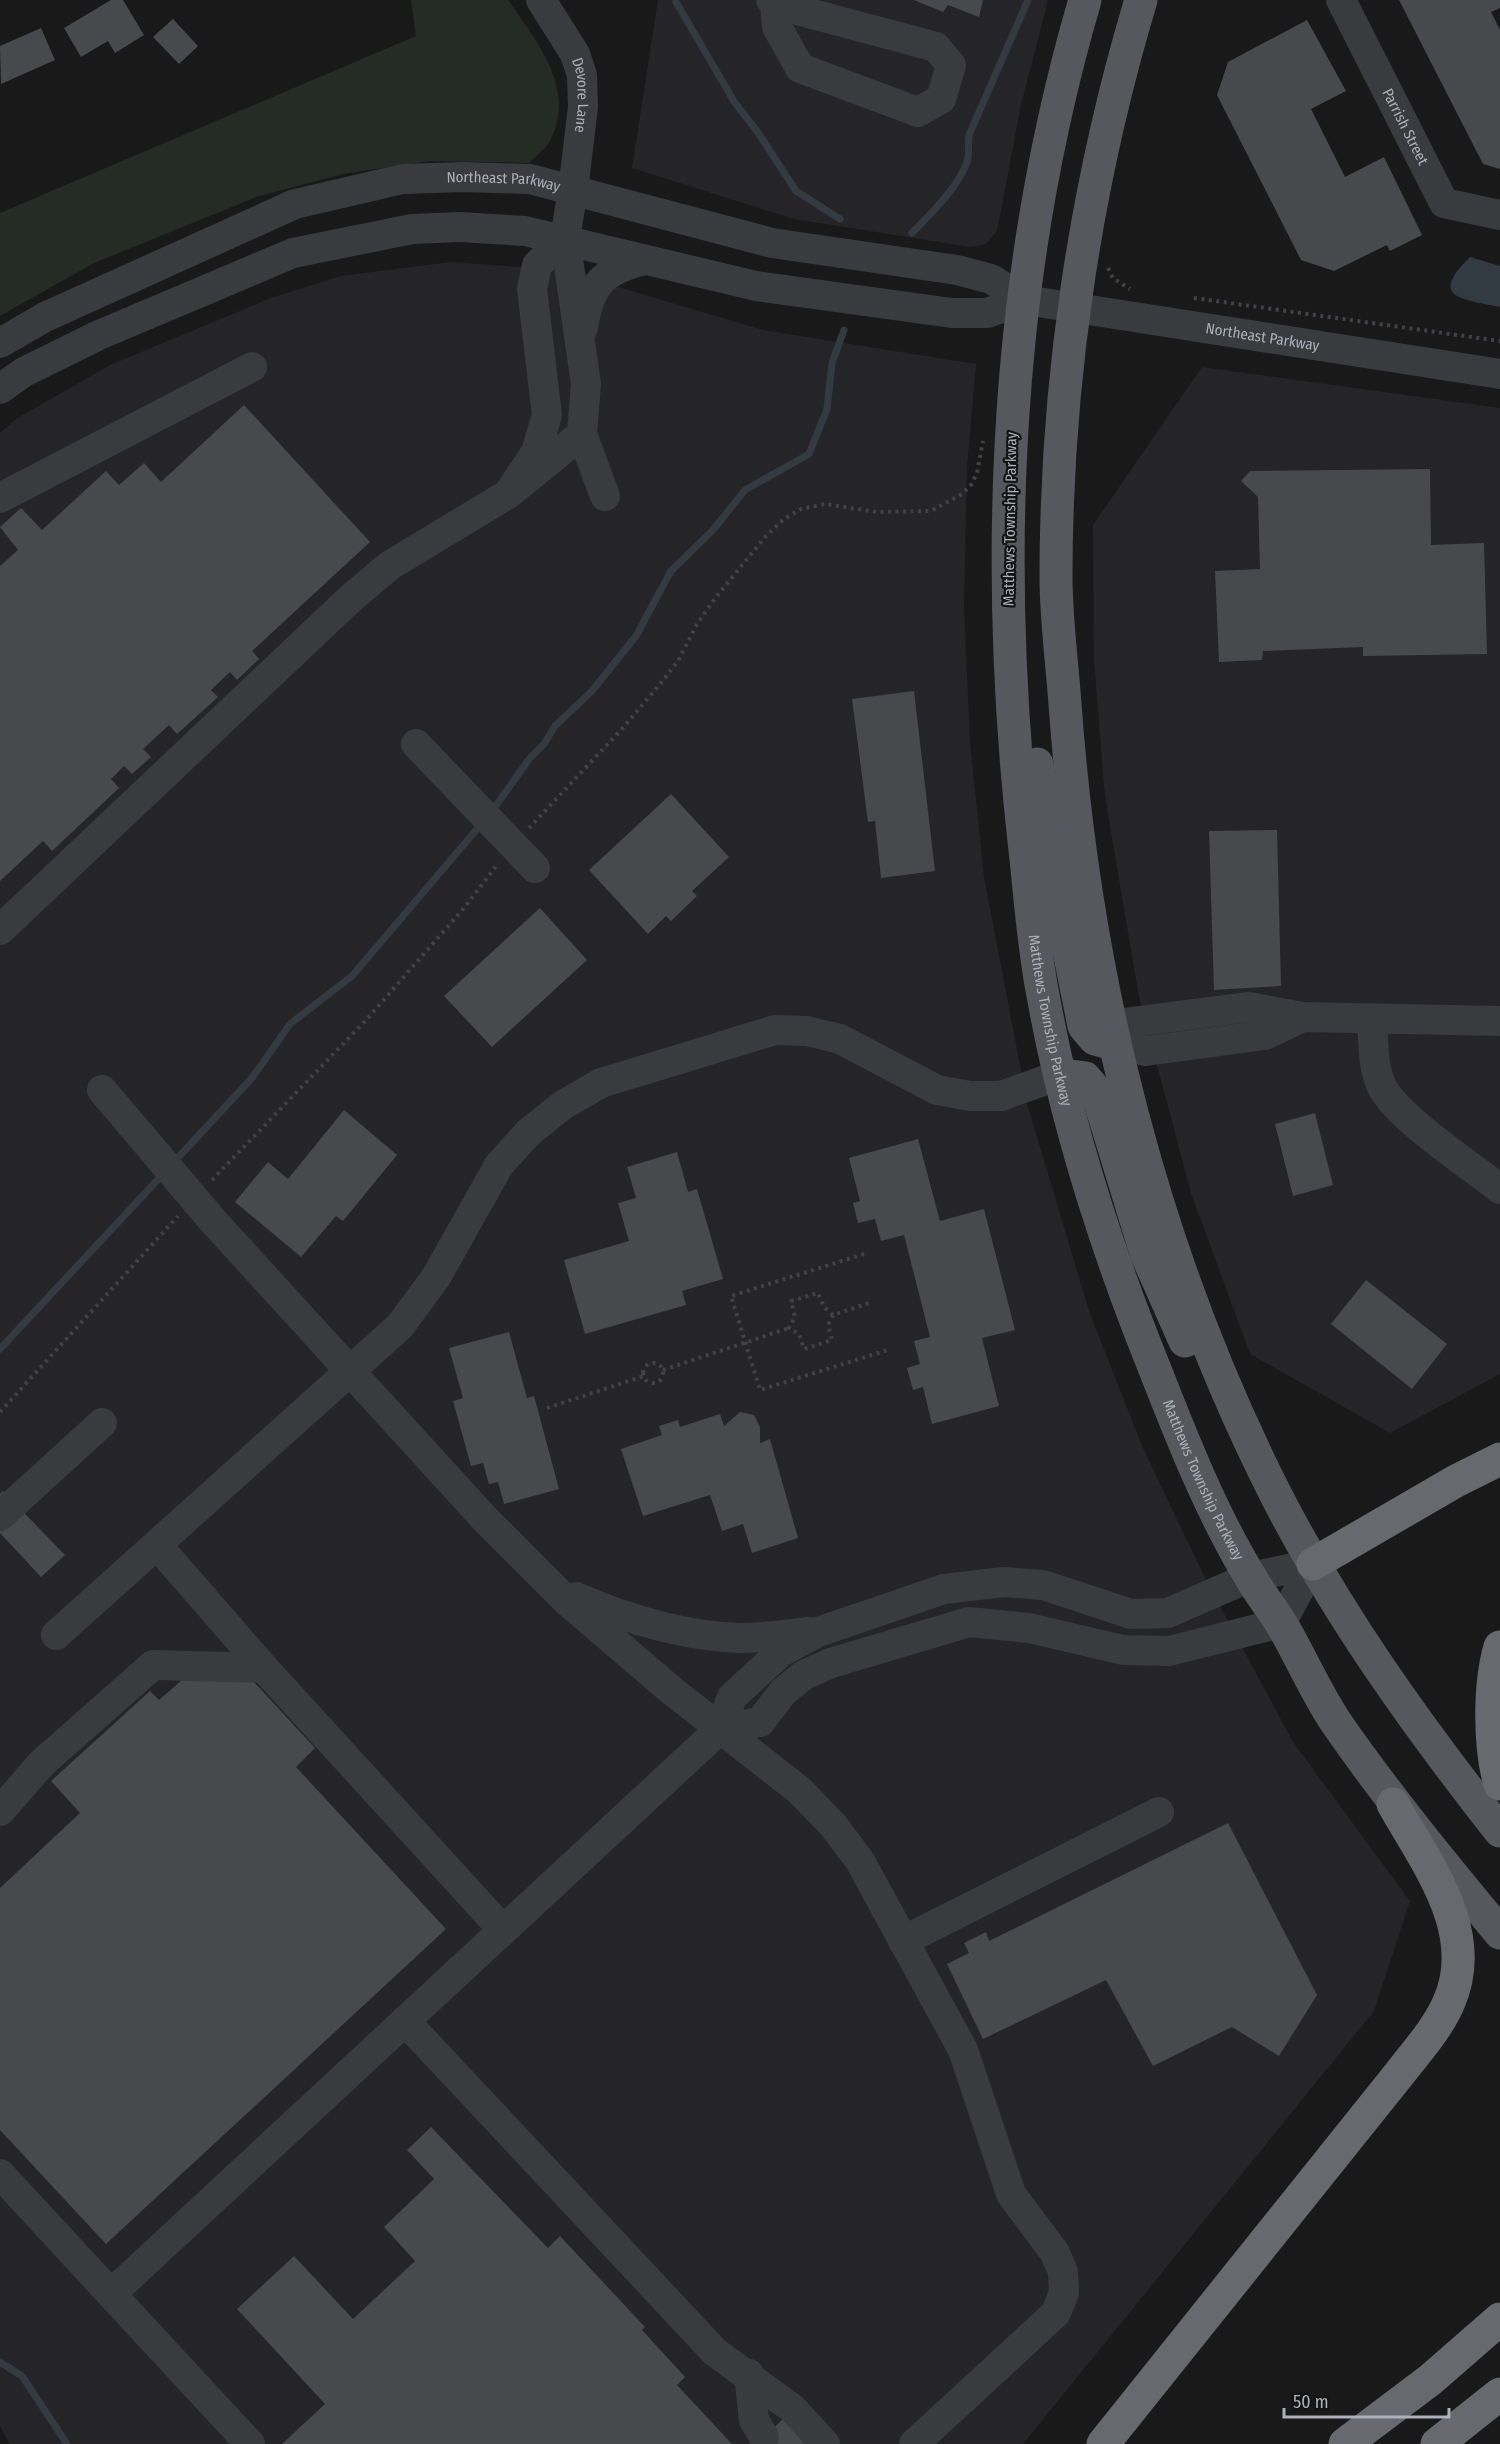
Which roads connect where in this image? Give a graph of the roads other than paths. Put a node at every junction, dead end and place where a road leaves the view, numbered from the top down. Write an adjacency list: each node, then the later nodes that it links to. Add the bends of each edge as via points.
1 (1085, 0): 10 (main road, Matthews Township Parkway, via 1036,214)
2 (1141, 0): 11 (main road, via 1104,141)
3 (1341, 0): 7 (street, Parrish Street, via 1444,202)
4 (548, 1): 6 (street, Devore Lane, via 582,75 583,107)
5 (773, 2): 5 (street, via 936,47 951,65 941,99 918,112 800,68 777,27)
6 (573, 190): 8 (street, Devore Lane); 10 (street, Northeast Parkway, via 772,243 957,270 991,279); 12 (street, Northeast Parkway, via 530,179 403,179 295,204 45,317)
7 (1500, 215)
8 (564, 238): 9 (street, Northeast Parkway); 13 (street); 16 (street, Northeast Parkway, via 525,231 447,227 412,229 293,253 99,335 24,372); 18 (street, via 537,266 532,289 547,415 536,452)
9 (645, 260): 10 (street, Northeast Parkway, via 756,286 952,313 987,313); 13 (street, via 607,274 592,291)
10 (1025, 300): 11 (street, Northeast Parkway); 21 (main road, Matthews Township Parkway, via 1008,486 1006,567)
11 (1074, 309): 15 (street, Northeast Parkway); 27 (main road, via 1061,444 1056,580 1069,767 1081,869)
12 (0, 343)
13 (580, 343): 17 (street, via 586,384)
14 (252, 367): 20 (street)
15 (1500, 374)
16 (0, 389)
17 (582, 434): 18 (street); 19 (street)
18 (508, 494): 24 (street, via 389,566 350,599)
19 (605, 495)
20 (0, 498)
21 (1013, 697): 27 (main road, via 1037,764 1049,851 1084,1026 1095,1039); 28 (main road, Matthews Township Parkway, via 1016,774 1041,982)
22 (416, 744): 23 (street, bridge)
23 (535, 868)
24 (0, 930)
25 (1372, 1020): 26 (street); 27 (street, via 1303,1017 1265,1035 1146,1051); 30 (street, via 1376,1068 1395,1107)
26 (1500, 1021)
27 (1112, 1035): 32 (main road, via 1152,1185 1192,1303)
28 (1060, 1075): 31 (street, via 1001,1096 970,1096 937,1089 840,1039 807,1031 775,1030 601,1083 563,1105 529,1132 499,1165 436,1277 400,1326); 32 (main road, via 1085,1078 1097,1092 1150,1263 1186,1343); 38 (main road, Matthews Township Parkway, via 1095,1202 1136,1322 1176,1423)
29 (102, 1090): 31 (street, bridge, via 214,1222)
30 (1500, 1189)
31 (350, 1371): 36 (street); 39 (street, via 485,1520)
32 (1231, 1398): 37 (main road)
33 (102, 1423): 35 (street)
34 (1500, 1459): 37 (highway)
35 (0, 1516)
36 (157, 1545): 42 (street); 44 (street)
37 (1313, 1564): 38 (street); 40 (street); 50 (main road, via 1395,1690)
38 (1250, 1577): 40 (main road, Matthews Township Parkway); 41 (street, via 1168,1614 1131,1614 1043,1586 1004,1582 970,1585 944,1589)
39 (554, 1588): 41 (street, via 617,1615 700,1635 742,1638); 45 (street)
40 (1281, 1623): 45 (street, via 1169,1651 1123,1650 1029,1628 969,1622 831,1663 790,1686 760,1722); 47 (main road, Matthews Township Parkway, via 1331,1715)
41 (818, 1632): 45 (street, via 781,1652 750,1678 732,1697)
42 (56, 1635)
43 (1500, 1647): 46 (highway, via 1493,1712 1494,1764)
44 (264, 1668): 48 (street, via 153,1665 42,1762); 51 (street)
45 (720, 1729): 51 (street); 53 (street, via 799,1790 833,1825 860,1861)
46 (1500, 1784)
47 (1393, 1804): 52 (main road, Matthews Township Parkway); 64 (highway, via 1432,1870 1454,1921 1458,1960 1449,2002 1400,2073)
48 (0, 1811)
49 (1159, 1812): 53 (street)
50 (1500, 1831)
51 (503, 1930): 54 (street)
52 (1500, 1933)
53 (903, 1941): 63 (street, via 963,2050 1011,2194 1055,2253 1064,2283 1056,2313)
54 (405, 2021): 56 (street); 58 (street, via 715,2352)
55 (0, 2174): 56 (street)
56 (111, 2295): 61 (street)
57 (1500, 2319): 65 (highway, via 1430,2380)
58 (749, 2374): 60 (street, via 754,2420); 62 (street, via 793,2409)
59 (1500, 2394): 66 (highway)
60 (764, 2437)
61 (250, 2444)
62 (825, 2444)
63 (914, 2444)
64 (1103, 2444)
65 (1345, 2444)
66 (1437, 2444)

